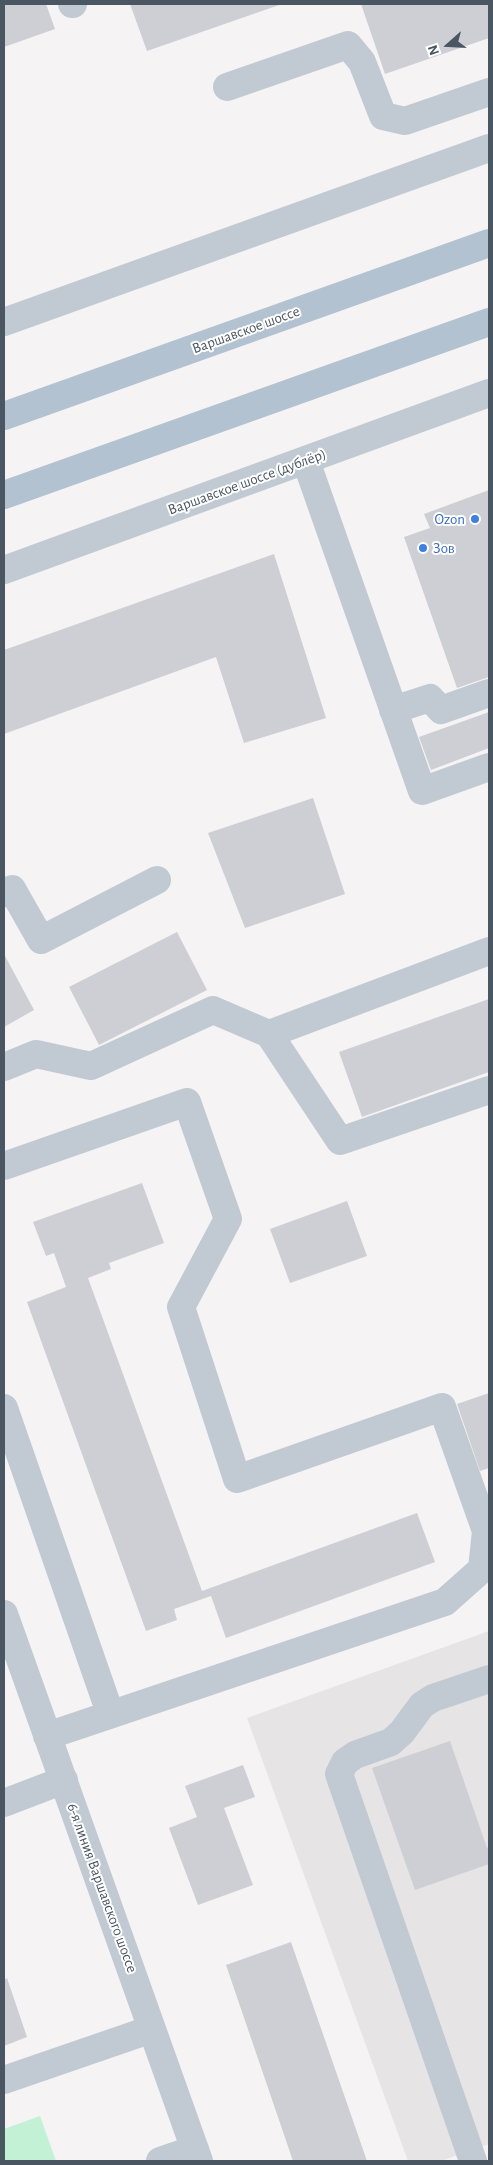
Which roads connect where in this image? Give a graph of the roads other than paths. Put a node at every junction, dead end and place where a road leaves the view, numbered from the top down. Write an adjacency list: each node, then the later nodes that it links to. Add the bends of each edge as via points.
1 (227, 87): 2 (street, via 348,45 362,62 383,116 405,121)
2 (489, 92)
3 (489, 148): 5 (street)
4 (489, 243): 8 (main road, Варшавское шоссе)
5 (4, 322)
6 (489, 322): 10 (main road)
7 (489, 393): 9 (street, Варшавское шоссе (дублёр))
8 (4, 416)
9 (306, 461): 11 (street, Варшавское шоссе (дублёр)); 13 (street)
10 (4, 496)
11 (4, 570)
12 (489, 693): 13 (street, via 441,710 430,698)
13 (393, 710): 14 (street, via 418,756 422,791)
14 (489, 767)
15 (158, 880): 16 (street, via 40,940 12,889)
16 (4, 892)
17 (489, 950): 18 (street)
18 (269, 1034): 19 (street, via 213,1010 91,1066 36,1054); 20 (street, via 340,1141)
19 (4, 1067)
20 (489, 1090)
21 (4, 1166): 25 (street, via 188,1102 228,1218 181,1307 237,1479 442,1407 486,1531 482,1570 445,1602)
22 (4, 1408): 25 (street)
23 (4, 1614): 26 (street, 6-я линия Варшавского шоссе)
24 (489, 1679): 33 (street, via 433,1698 422,1705 391,1742 355,1755 344,1762 340,1774)
25 (110, 1713): 26 (street)
26 (47, 1736): 27 (street, 6-я линия Варшавского шоссе)
27 (64, 1780): 28 (street); 29 (street, 6-я линия Варшавского шоссе)
28 (4, 1803)
29 (152, 2029): 30 (street); 31 (street, 6-я линия Варшавского шоссе)
30 (4, 2080)
31 (197, 2155): 32 (street)
32 (160, 2161)
33 (473, 2161)

